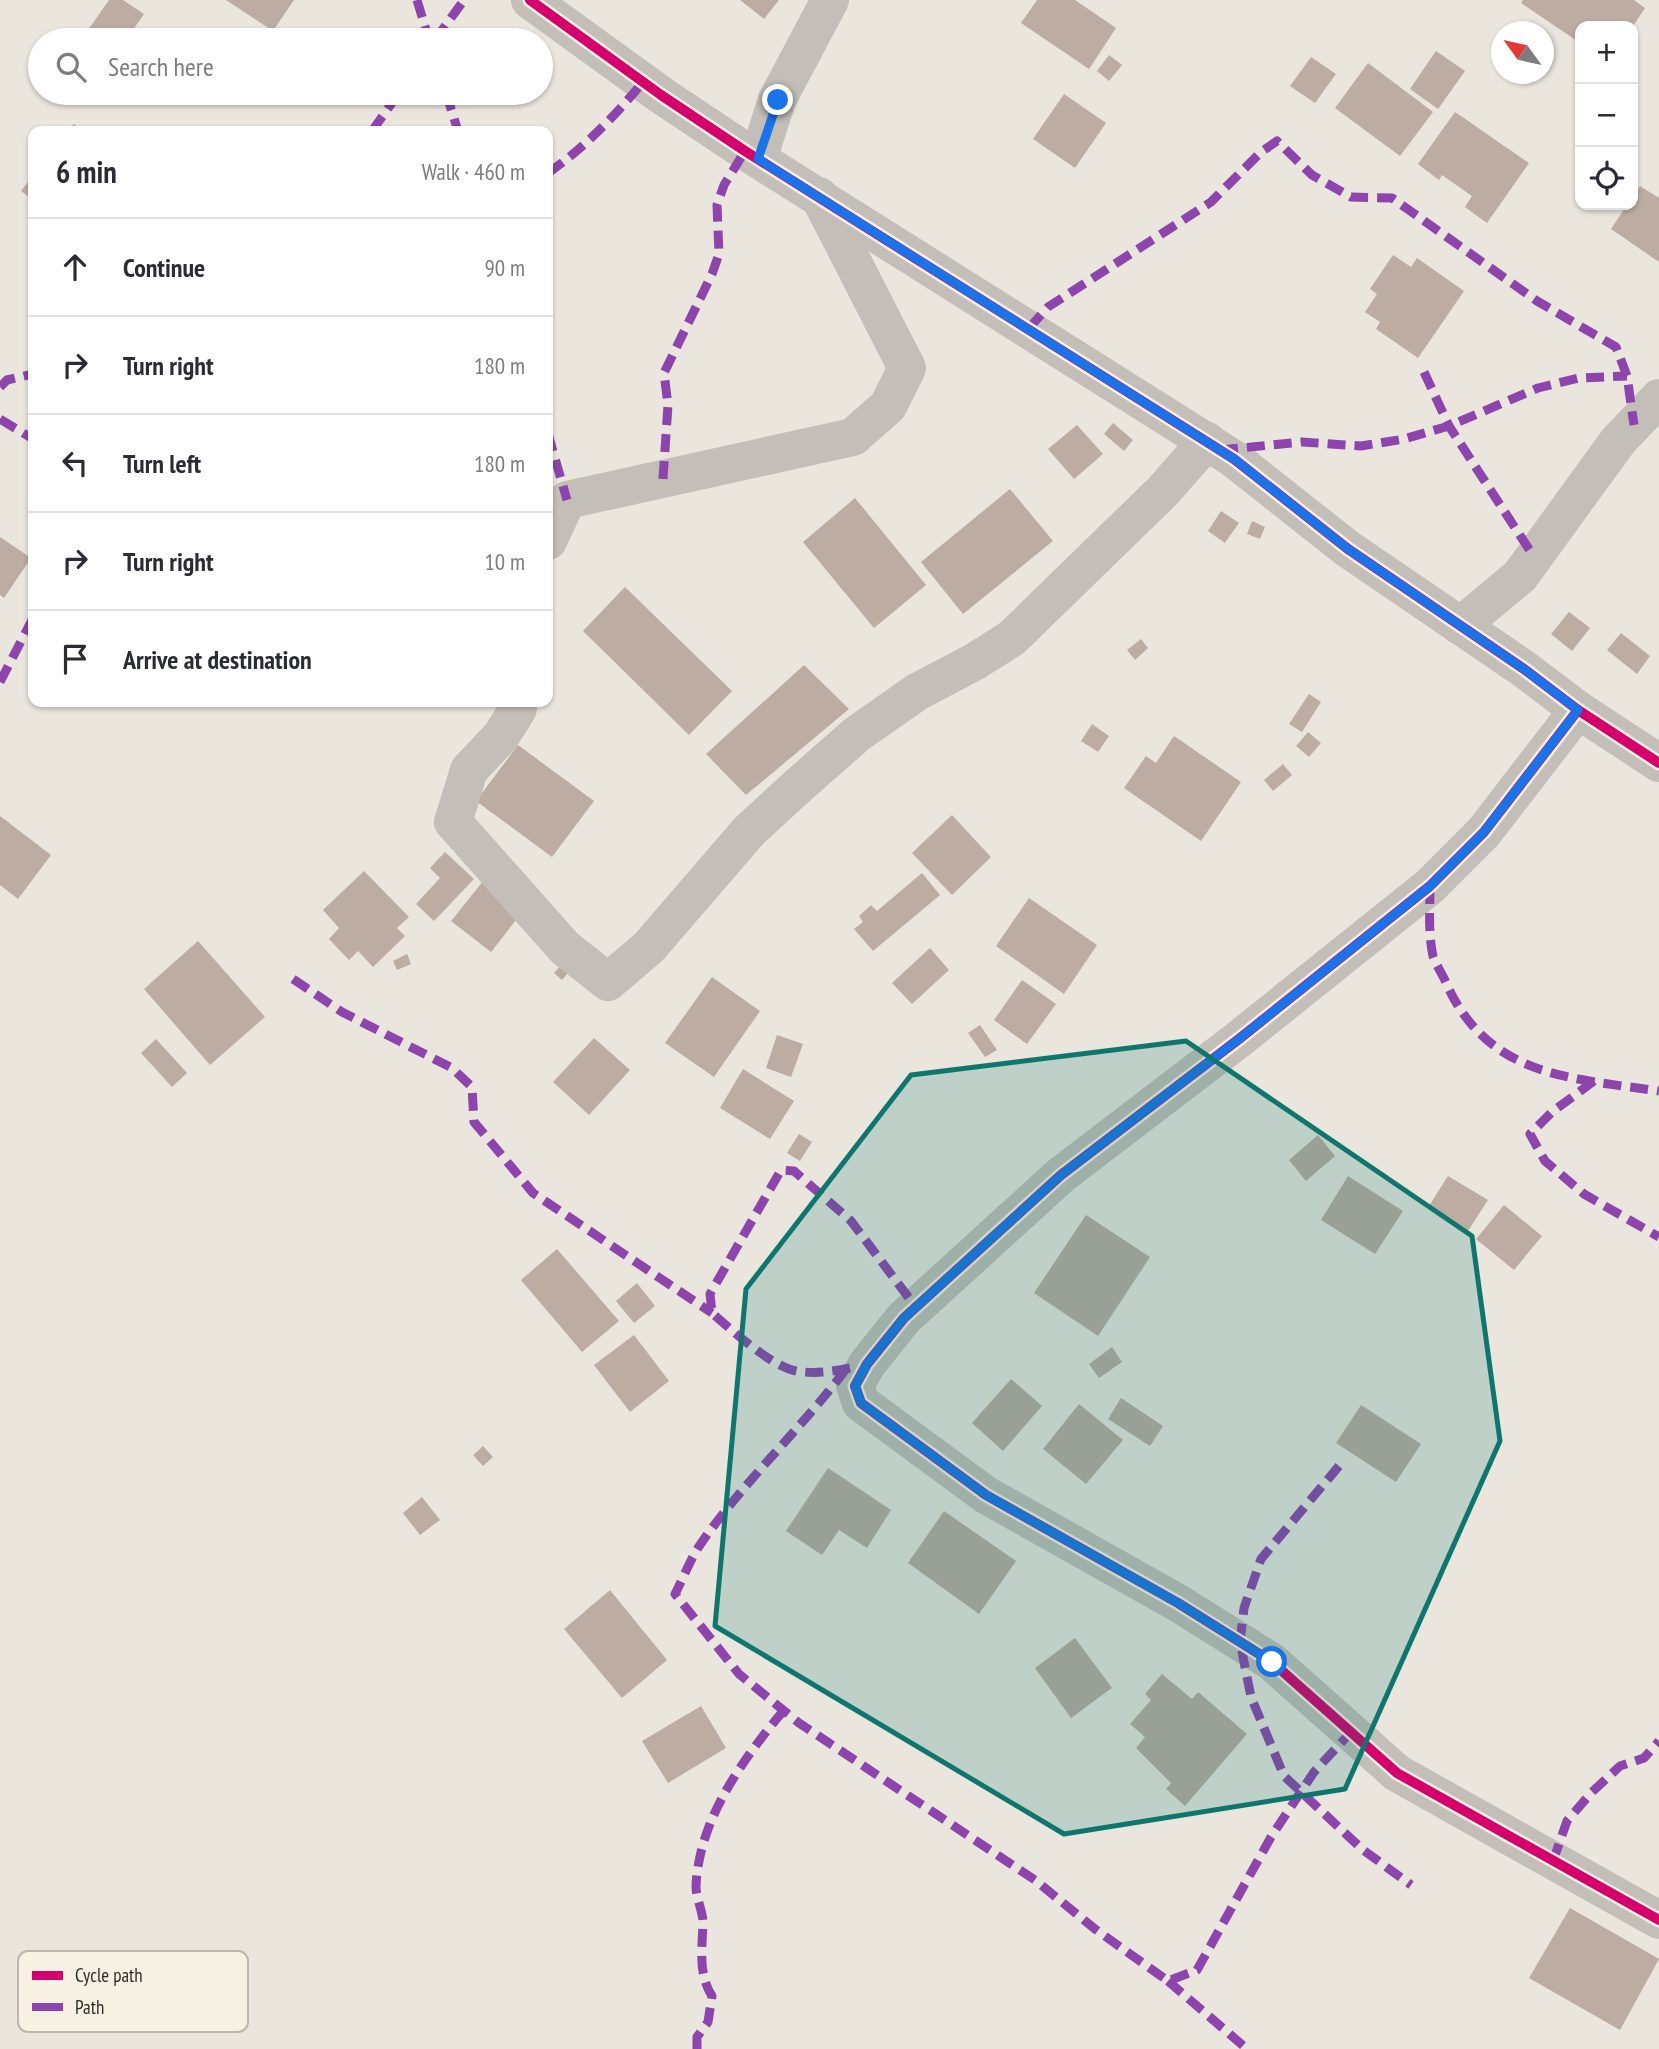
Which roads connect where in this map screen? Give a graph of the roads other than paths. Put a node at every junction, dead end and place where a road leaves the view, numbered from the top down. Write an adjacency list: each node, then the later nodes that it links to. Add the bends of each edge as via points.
1 (530, 0): 3 (street)
2 (830, 0): 3 (street, via 778,100)
3 (758, 159): 4 (street)
4 (819, 196): 6 (street); 7 (street, via 907,368 888,406 853,437 567,500)
5 (1659, 398): 8 (street, via 1618,440 1520,576)
6 (1207, 441): 8 (street, via 1348,549); 9 (street, via 1163,491 1012,638 917,692 857,734 799,785 749,831 649,947 608,982 565,948 453,822 469,770 501,736)
7 (553, 530)
8 (1460, 626): 10 (street)
9 (518, 707)
10 (1578, 710): 11 (street); 12 (street, via 1484,832 1430,886 1061,1175 904,1318 855,1386 861,1403 977,1488 1272,1662 1397,1773)
11 (1659, 763)
12 (1659, 1920)

